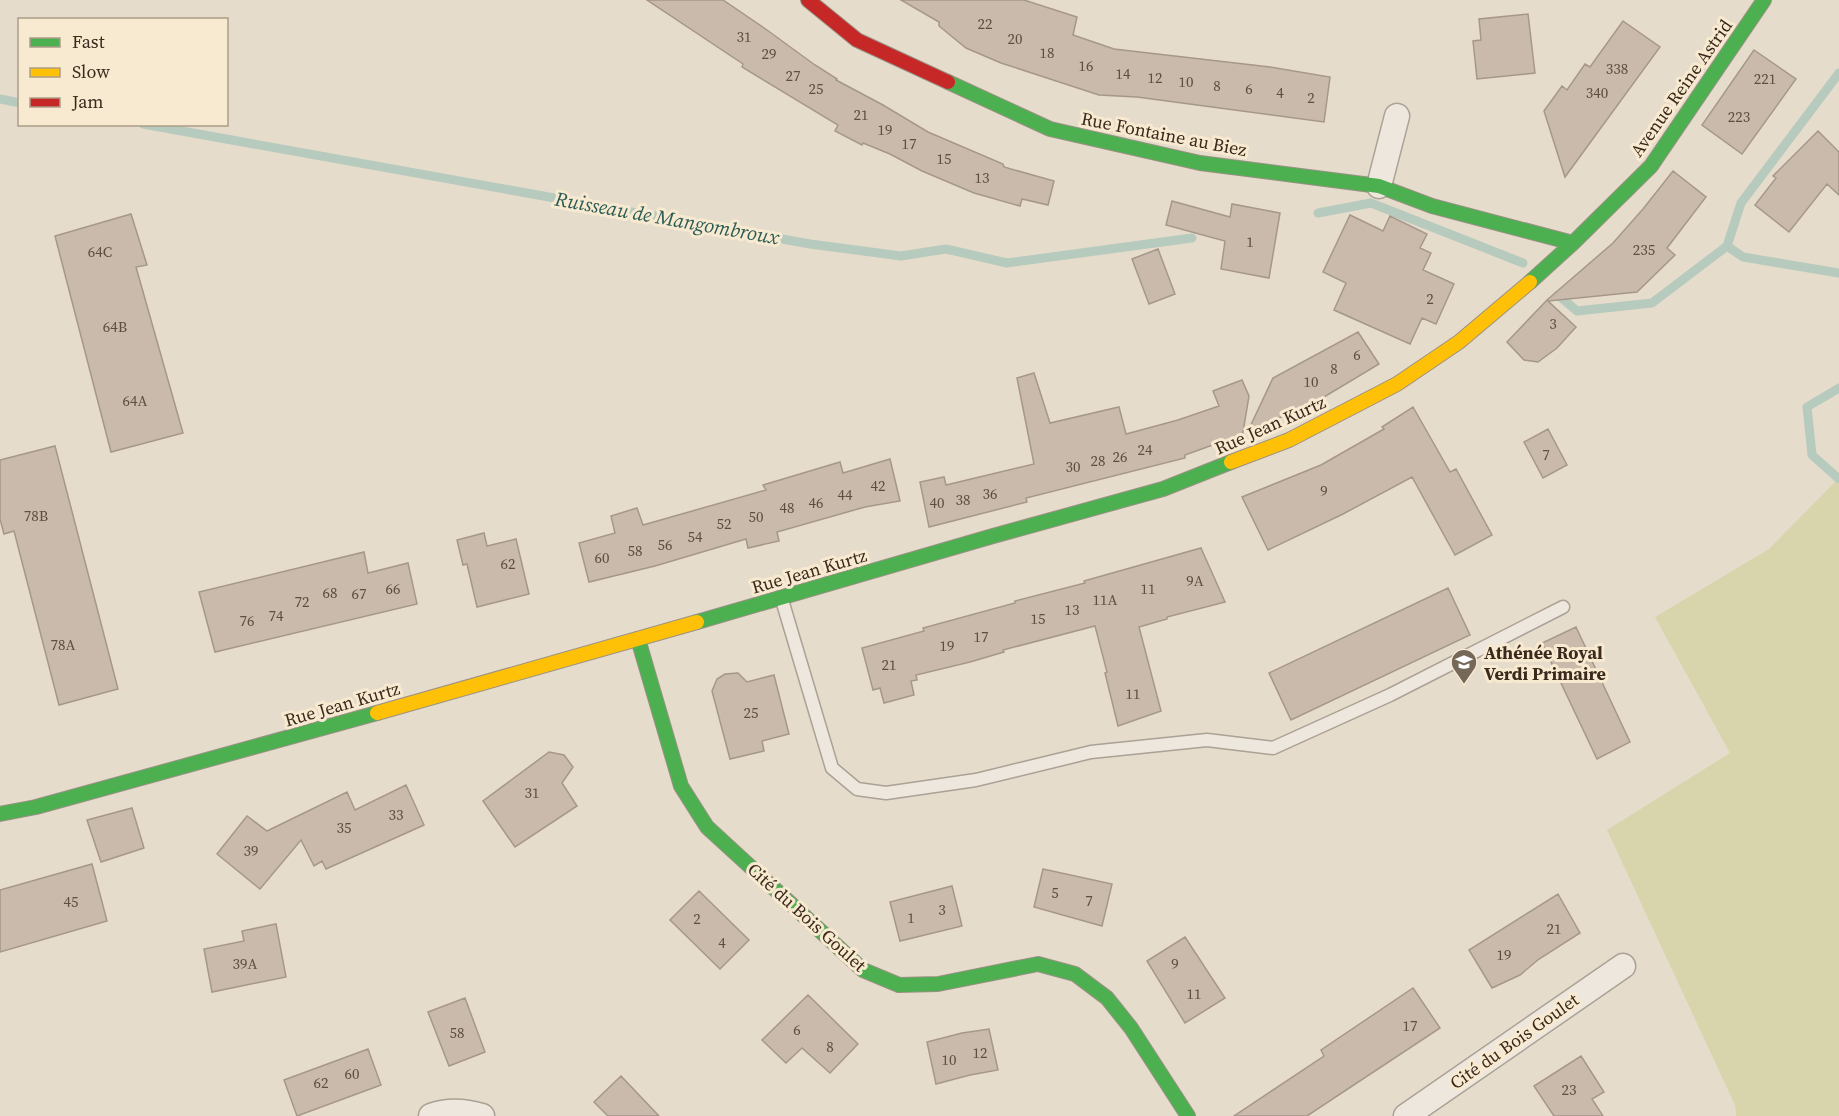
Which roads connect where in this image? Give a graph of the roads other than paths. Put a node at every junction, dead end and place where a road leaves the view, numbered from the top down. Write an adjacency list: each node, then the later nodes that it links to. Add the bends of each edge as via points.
1 (808, 0): 4 (main road, Rue Fontaine au Biez, via 857,40 1050,129 1200,163)
2 (1764, 0): 5 (main road, Avenue Reine Astrid, via 1651,165)
3 (1397, 116): 4 (street)
4 (1379, 186): 5 (main road, Rue Fontaine au Biez, via 1432,207)
5 (1573, 243): 6 (main road, Rue Jean Kurtz, via 1459,342 1397,384 1289,440 1163,489)
6 (781, 597): 7 (lane, via 832,768 857,789 886,793 976,780 1091,752 1207,740 1273,748 1390,695); 8 (main road, Rue Jean Kurtz)
7 (1563, 607)
8 (638, 639): 9 (main road, Rue Jean Kurtz, via 82,795); 13 (main road, Cité du Bois Goulet, via 681,786 707,827 863,970 899,986 939,984 1038,964 1075,974 1107,998 1131,1028)
9 (0, 814)
10 (1623, 966): 14 (street, Cité du Bois Goulet)
11 (431, 1116): 12 (street, via 467,1112)
12 (482, 1116)
13 (1188, 1116)
14 (1406, 1116)

